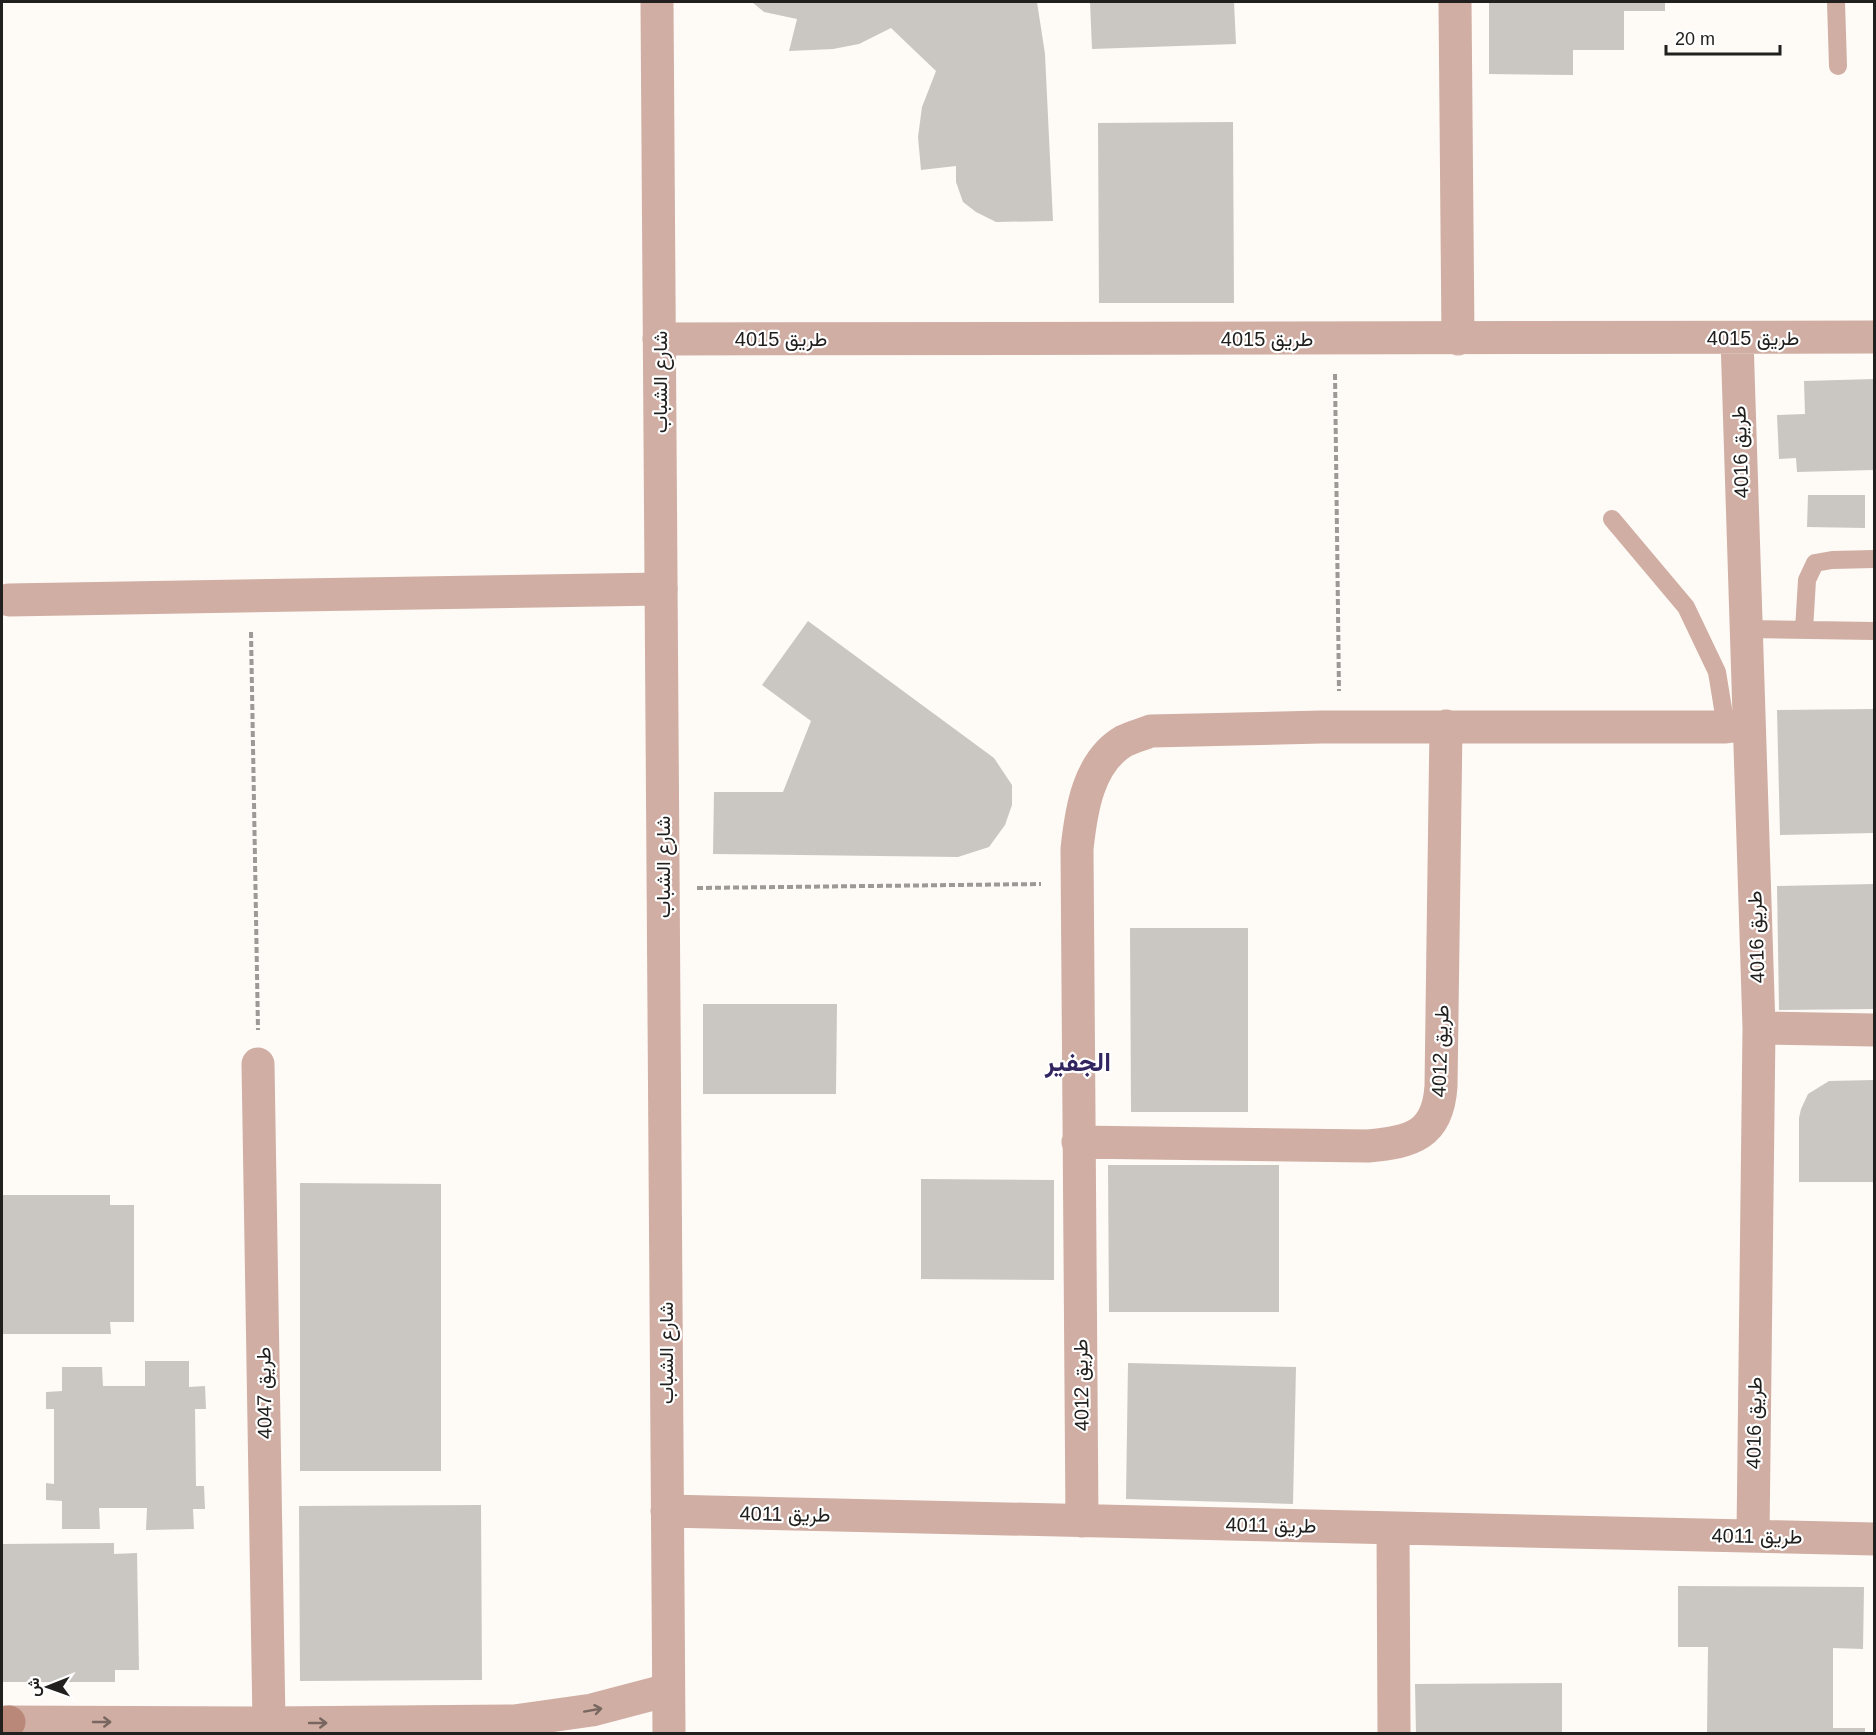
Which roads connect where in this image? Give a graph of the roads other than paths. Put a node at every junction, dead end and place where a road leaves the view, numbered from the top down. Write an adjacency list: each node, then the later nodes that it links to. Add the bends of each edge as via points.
1 (657, 2): 6 (street, شارع الشباب)
2 (1455, 2): 7 (street)
3 (1836, 2): 4 (lane)
4 (1838, 66)
5 (1875, 337): 8 (street, طريق 4015)
6 (659, 339): 7 (street, طريق 4015); 11 (street, شارع الشباب)
7 (1458, 339): 8 (street, طريق 4015)
8 (1737, 339): 13 (street, طريق 4016)
9 (1611, 519): 16 (lane, via 1686,607)
10 (1875, 559): 14 (lane, via 1815,563 1807,580)
11 (661, 589): 12 (street); 22 (street, شارع الشباب)
12 (9, 600)
13 (1746, 629): 14 (lane); 16 (street, طريق 4016)
14 (1804, 630): 15 (lane)
15 (1875, 631)
16 (1738, 725): 17 (street, طريق 4012); 18 (street, طريق 4016)
17 (1446, 726): 21 (street, طريق 4012, via 1151,731 1125,741 1109,754 1086,796 1078,840); 21 (street, طريق 4012, via 1441,1086 1440,1104 1432,1124 1397,1144 1368,1146)
18 (1759, 1028): 19 (street); 25 (street, طريق 4016)
19 (1875, 1030)
20 (258, 1064): 30 (street, طريق 4047)
21 (1078, 1142): 23 (street, طريق 4012)
22 (667, 1511): 23 (street, طريق 4011); 27 (street, شارع الشباب)
23 (1082, 1521): 24 (street, طريق 4011)
24 (1393, 1528): 25 (street, طريق 4011); 33 (street)
25 (1753, 1536): 26 (street, طريق 4011)
26 (1875, 1539)
27 (669, 1690): 28 (street, one-way to 27, via 592,1710); 32 (street, شارع الشباب)
28 (514, 1721): 30 (street, one-way to 28); 31 (street)
29 (4, 1723): 30 (street, one-way to 30)
30 (269, 1723)
31 (570, 1734)
32 (669, 1734)
33 (1394, 1734)

